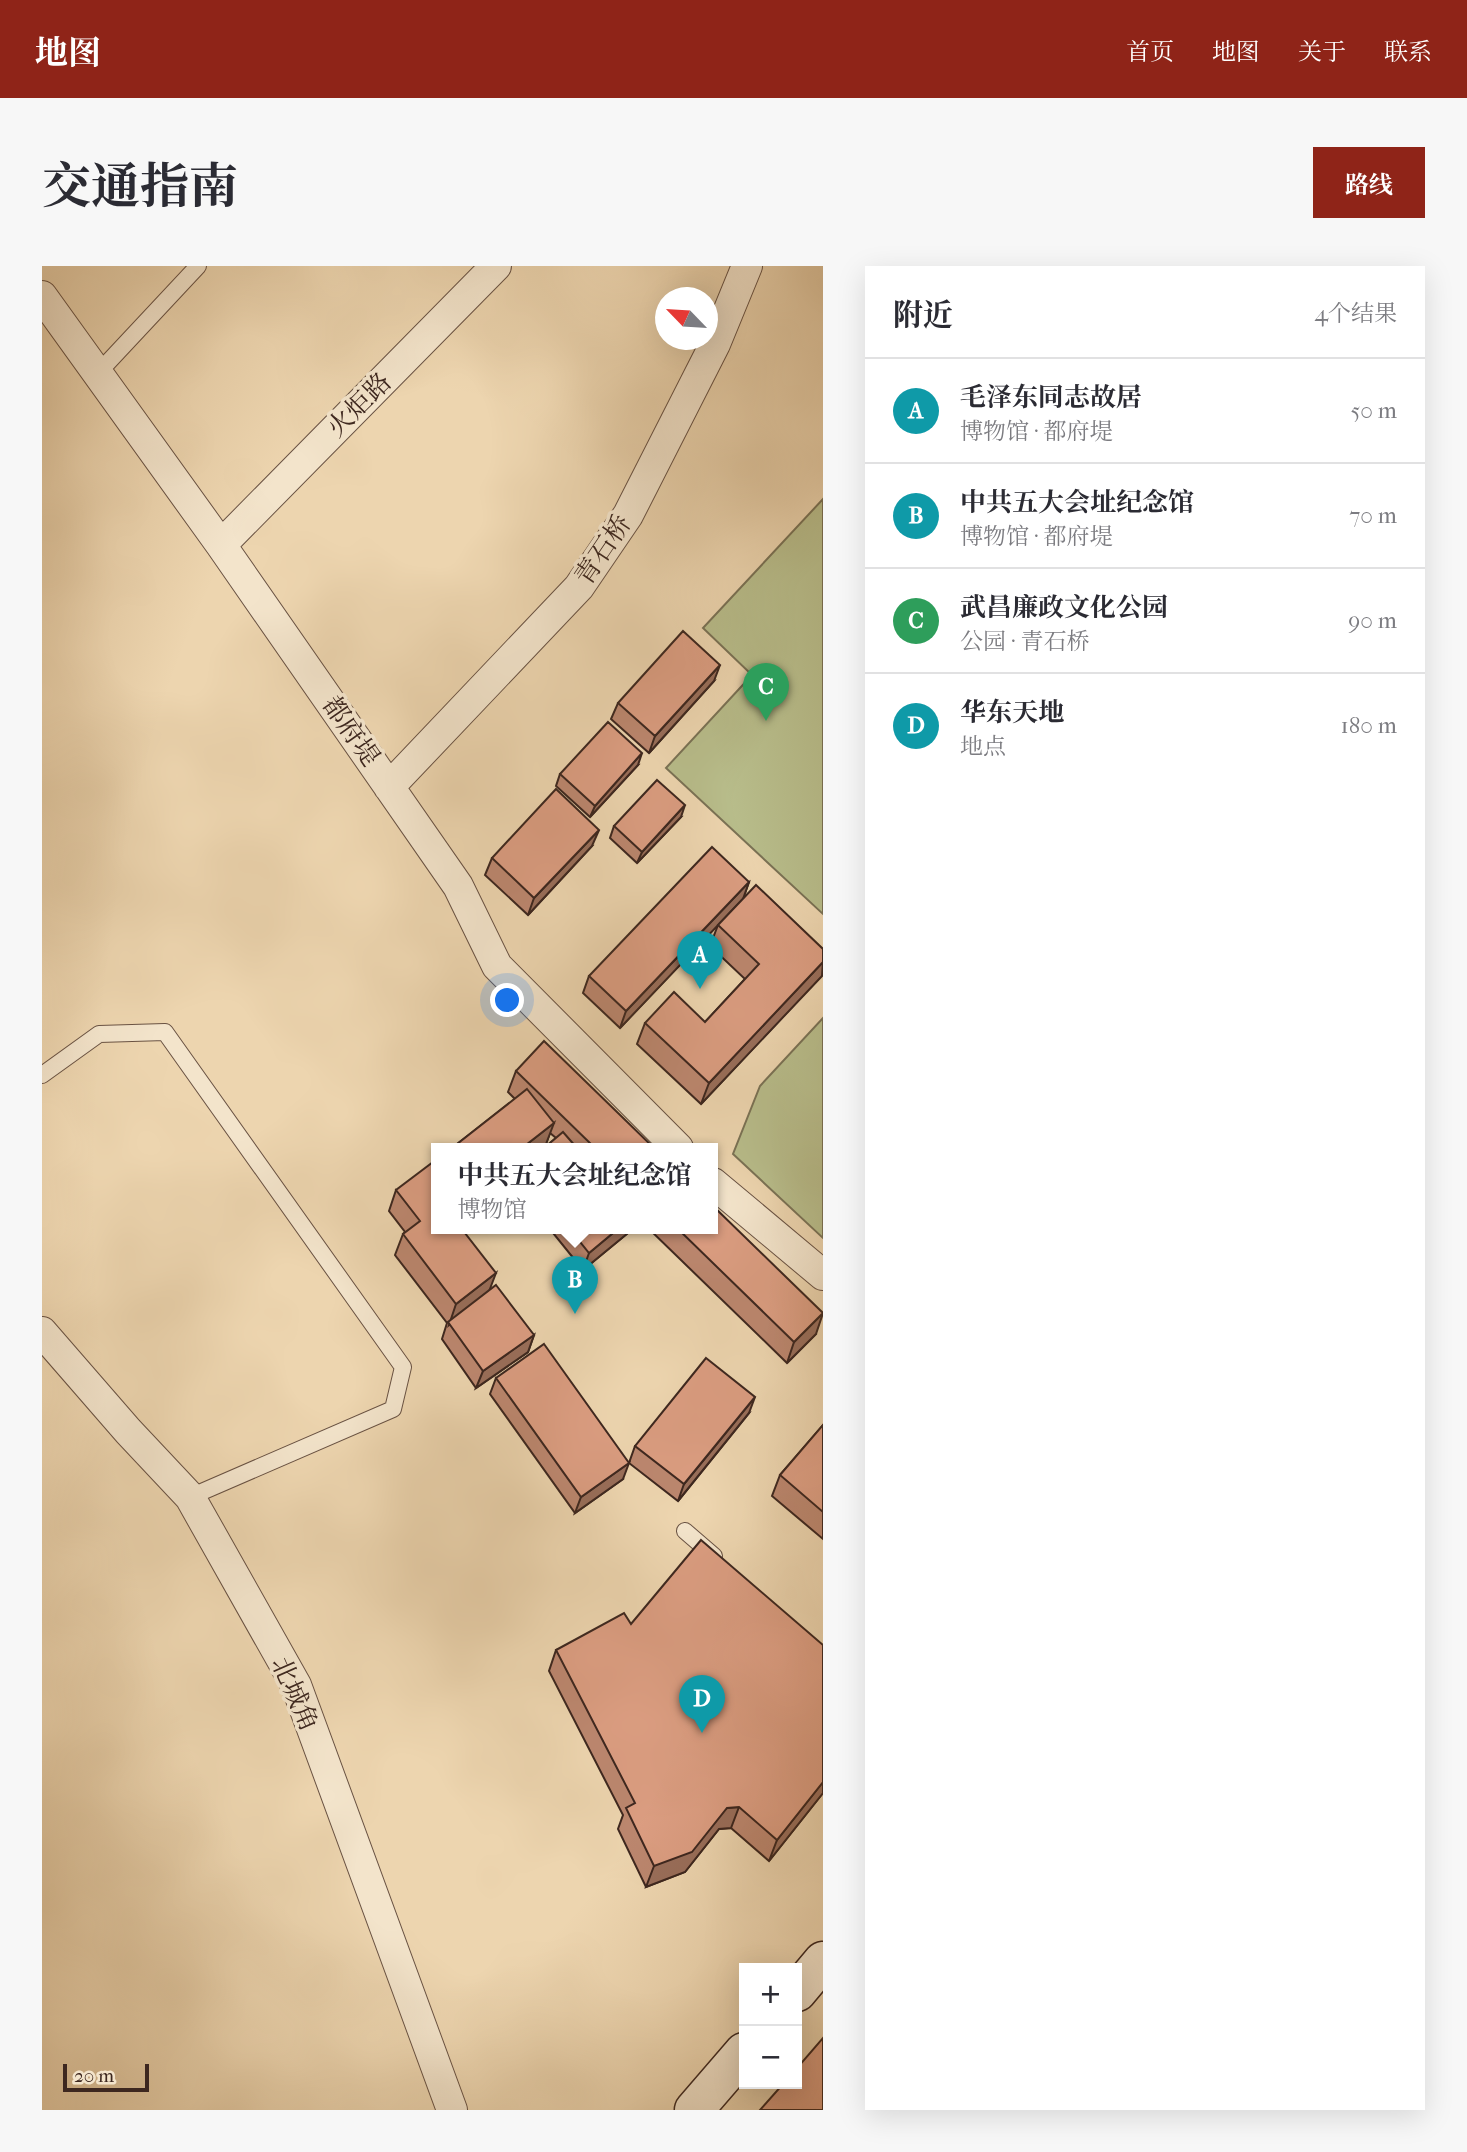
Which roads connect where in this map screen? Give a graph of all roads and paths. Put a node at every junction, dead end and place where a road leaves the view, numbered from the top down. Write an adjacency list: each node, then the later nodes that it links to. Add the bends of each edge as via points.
1 (198, 266): 5 (lane)
2 (496, 266): 6 (street, 火炬路)
3 (747, 266): 7 (street, 青石桥, via 715,344 628,516 579,587)
4 (42, 296): 5 (street, 都府堤)
5 (98, 373): 6 (street, 都府堤)
6 (221, 545): 7 (street, 都府堤)
7 (389, 787): 9 (street, 都府堤, via 458,886 497,966)
8 (42, 1075): 13 (lane, via 99,1034 165,1032 403,1367 393,1409)
9 (673, 1143)
10 (718, 1187): 11 (street)
11 (823, 1275)
12 (42, 1332): 13 (street, 北城角)
13 (190, 1497): 19 (street, 北城角, via 296,1685)
14 (685, 1531): 15 (lane)
15 (727, 1567)
16 (823, 1962): 17 (street)
17 (802, 1986)
18 (739, 2058): 20 (street)
19 (452, 2110)
20 (694, 2110)

